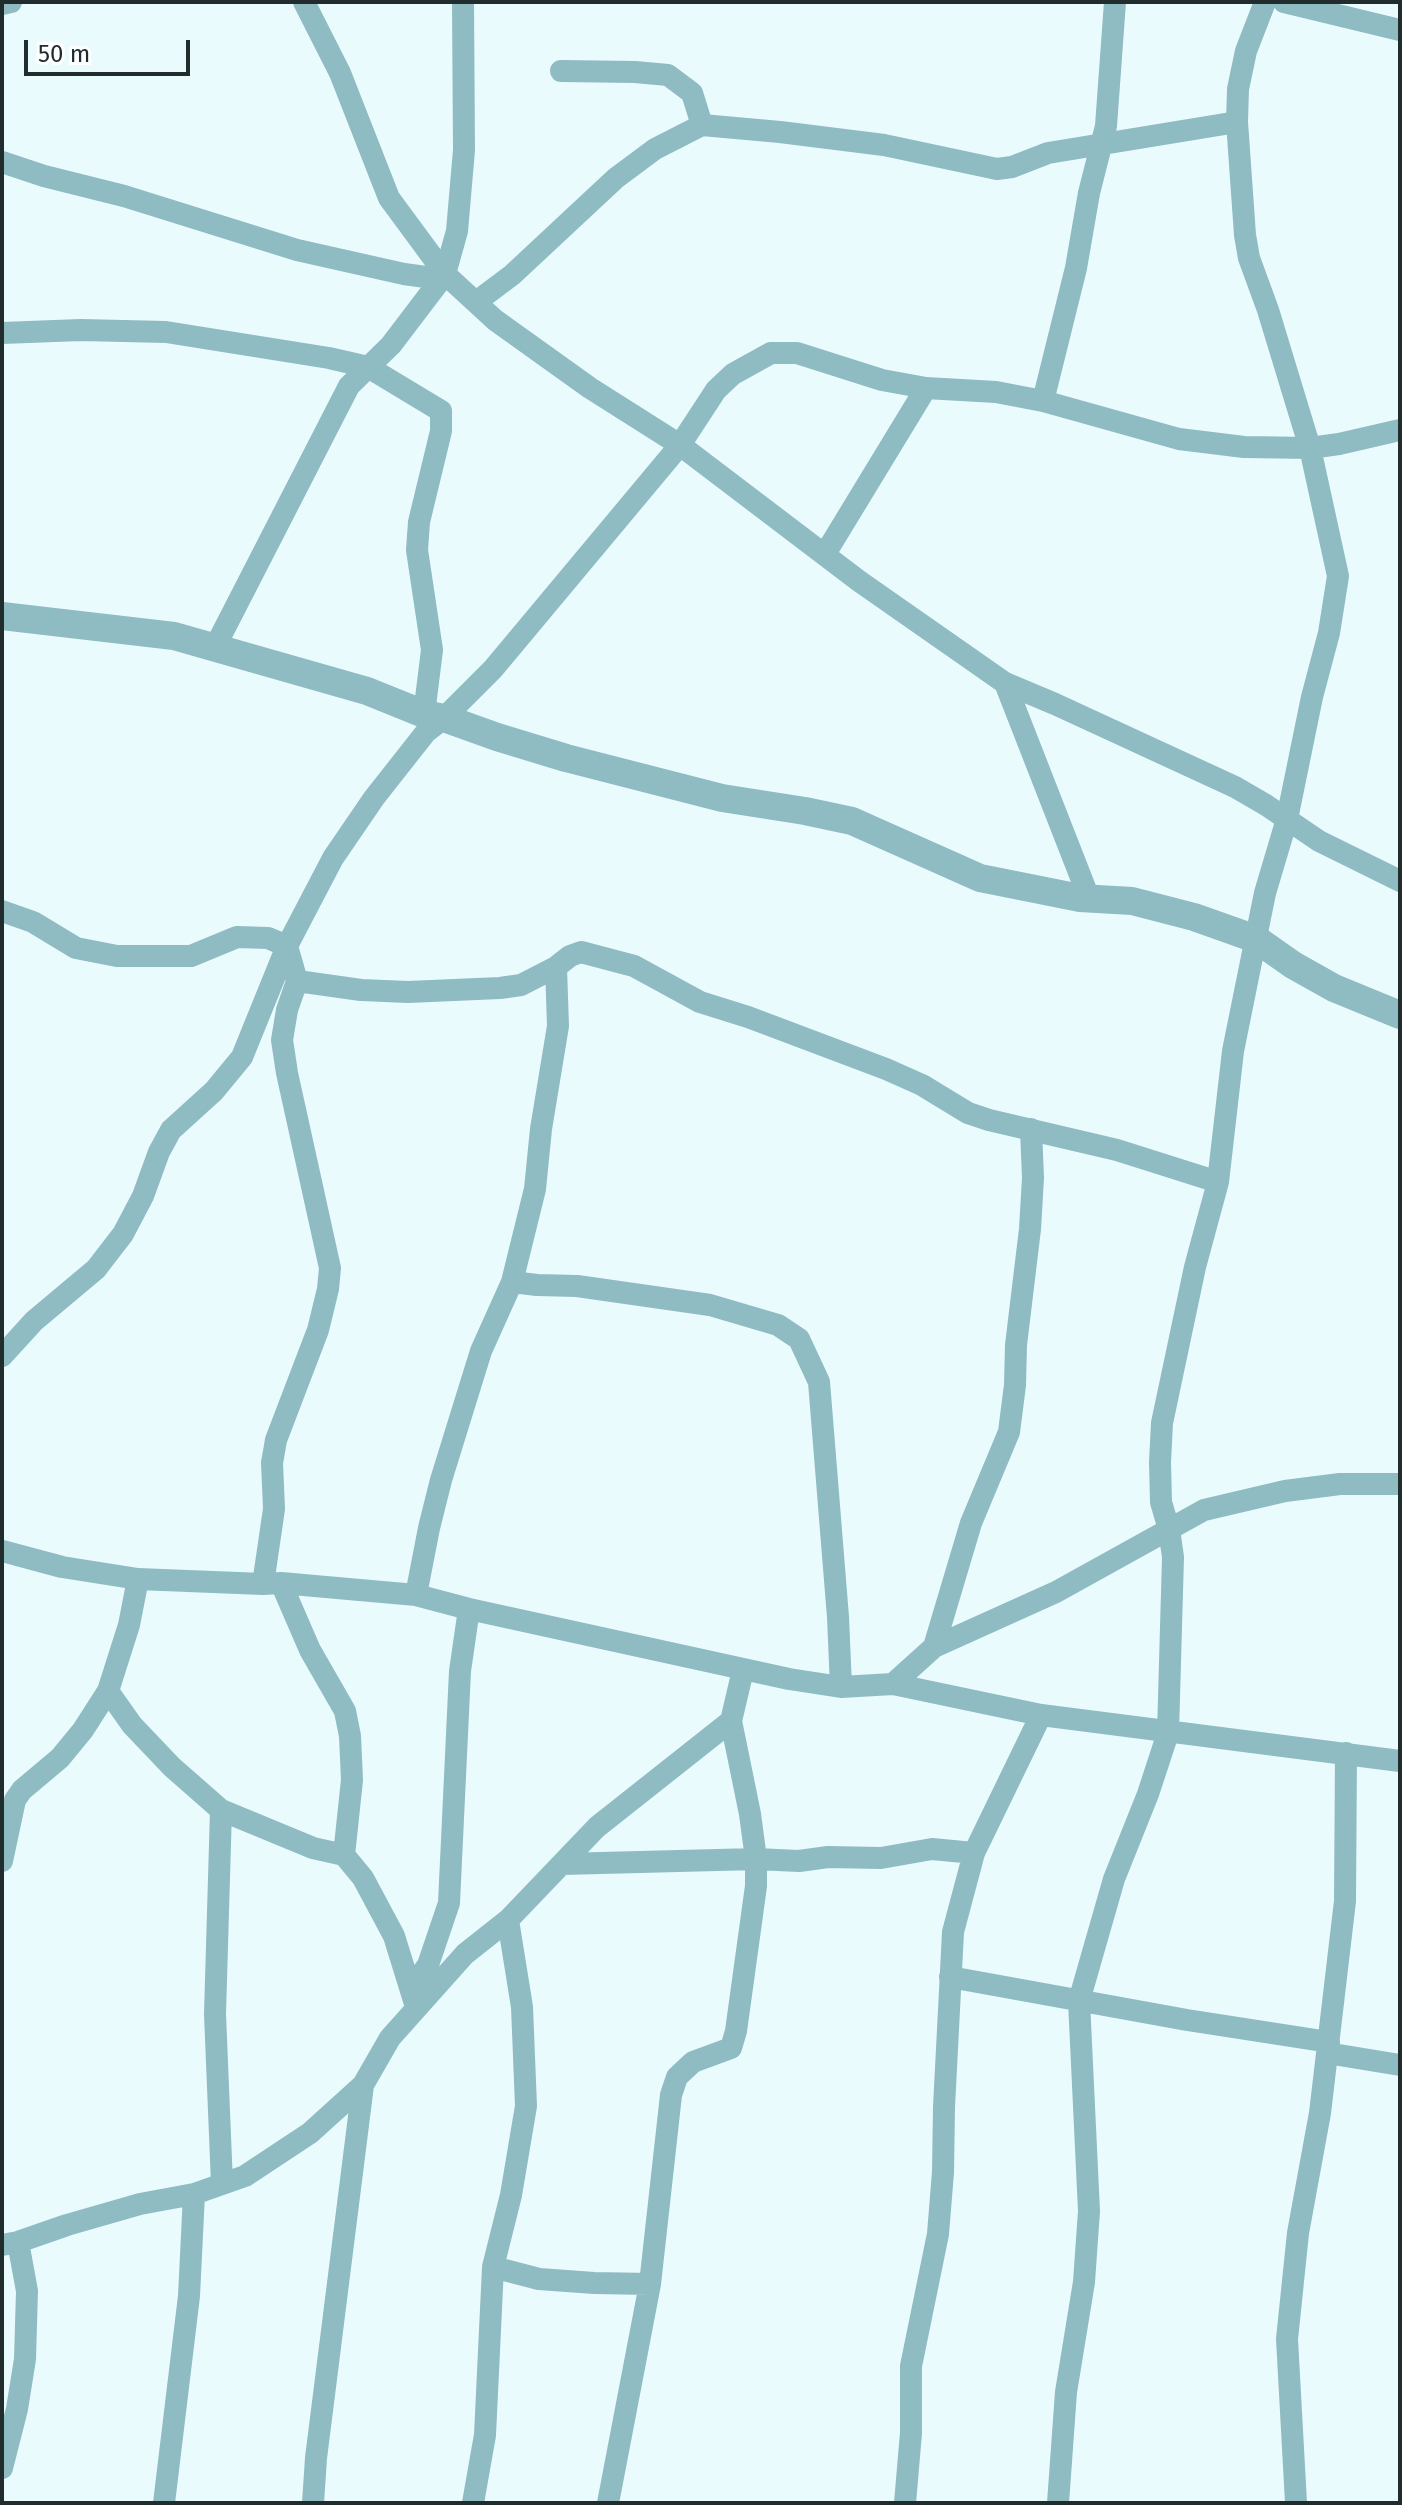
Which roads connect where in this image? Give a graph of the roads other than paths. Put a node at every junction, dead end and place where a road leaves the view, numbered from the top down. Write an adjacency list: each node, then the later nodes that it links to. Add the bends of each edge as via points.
1 (11, 2): 7 (street)
2 (304, 2): 14 (street, via 340,73 389,198)
3 (463, 2): 14 (street, via 464,150 457,231)
4 (1115, 2): 12 (street)
5 (1265, 2): 10 (street, via 1246,51)
6 (1284, 2): 8 (street)
7 (2, 4)
8 (1400, 30)
9 (561, 71): 11 (street, via 668,75 692,93)
10 (1237, 122): 12 (street); 22 (street, via 1249,258)
11 (702, 125): 12 (street, via 884,145 997,169 1048,153); 15 (street, via 655,149 616,178)
12 (1101, 145): 19 (street)
13 (2, 162): 14 (street, via 297,250 404,274)
14 (443, 277): 15 (street); 17 (street)
15 (476, 302): 21 (street, via 590,388)
16 (2, 333): 17 (street, via 166,332)
17 (368, 367): 25 (street, via 335,410); 27 (street, via 428,401 442,416 417,550 432,650)
18 (926, 388): 19 (street); 21 (street, via 797,353 771,353 716,390); 23 (street)
19 (1043, 401): 22 (street, via 1179,439)
20 (1400, 430): 22 (street)
21 (680, 445): 23 (street); 27 (street, via 493,669)
22 (1310, 448): 28 (street, via 1338,576)
23 (825, 554): 26 (street)
24 (2, 616): 25 (street, via 174,636)
25 (214, 649): 27 (street, via 367,691)
26 (1005, 683): 28 (street, via 1235,787); 30 (street)
27 (434, 716): 30 (street, via 653,781 852,821 980,878); 33 (street, via 333,858)
28 (1287, 819): 29 (street); 32 (street)
29 (1400, 881)
30 (1089, 898): 32 (street, via 1132,901)
31 (2, 911): 33 (street, via 33,922 76,948 117,956 191,956 237,937 268,938)
32 (1256, 939): 36 (street, via 1334,988); 38 (street, via 1233,1051)
33 (287, 946): 35 (street); 40 (street, via 242,1057 171,1130 123,1234 96,1269)
34 (556, 967): 35 (street, via 521,985 500,988 408,992); 37 (street, via 581,952 634,966 700,1002 886,1069 968,1113); 39 (street, via 558,1026 535,1189)
35 (297, 981): 45 (street, via 282,1040 330,1268 318,1330 276,1440)
36 (1400, 1015)
37 (1031, 1129): 38 (street); 48 (street, via 1030,1229 1009,1432 971,1523)
38 (1218, 1182): 42 (street, via 1162,1423 1161,1502)
39 (512, 1282): 46 (street, via 481,1351 441,1480); 51 (street, via 710,1305 778,1325 799,1339 819,1382)
40 (2, 1356)
41 (1400, 1484): 42 (street, via 1285,1491 1204,1510)
42 (1169, 1529): 48 (street, via 1056,1592); 55 (street, via 1173,1557)
43 (2, 1551): 44 (street)
44 (138, 1579): 45 (street); 52 (street)
45 (272, 1584): 46 (street); 60 (street, via 345,1711 352,1780)
46 (416, 1595): 47 (street)
47 (469, 1609): 49 (street); 66 (street, via 460,1671 449,1903)
48 (934, 1647): 50 (street)
49 (743, 1670): 51 (street); 54 (street)
50 (893, 1684): 51 (street); 53 (street)
51 (841, 1687)
52 (108, 1691): 58 (street, via 162,1757); 62 (street, via 60,1758 15,1800)
53 (1041, 1715): 55 (street); 59 (street)
54 (731, 1721): 61 (street); 63 (street, via 597,1827)
55 (1168, 1733): 56 (street); 67 (street, via 1114,1879)
56 (1346, 1753): 57 (street); 68 (street, via 1345,1901)
57 (1400, 1761)
58 (221, 1810): 60 (street, via 313,1848); 71 (street, via 215,2014)
59 (974, 1853): 61 (street, via 932,1849 881,1858); 65 (street, via 953,1932)
60 (344, 1855): 66 (street, via 383,1912)
61 (756, 1859): 63 (street); 75 (street, via 731,2048 693,2062 677,2077 671,2095)
62 (2, 1861)
63 (562, 1864): 64 (street)
64 (508, 1920): 66 (street); 74 (street, via 522,2007 526,2106)
65 (950, 1977): 67 (street); 81 (street, via 938,2234 911,2366)
66 (414, 1997): 70 (street)
67 (1079, 2001): 68 (street); 82 (street, via 1089,2211)
68 (1328, 2048): 69 (street); 83 (street, via 1287,2339)
69 (1400, 2065)
70 (363, 2085): 71 (street, via 310,2133 245,2176); 78 (street)
71 (222, 2184): 72 (street)
72 (194, 2194): 73 (street, via 140,2204); 77 (street, via 189,2296)
73 (10, 2243): 76 (street, via 27,2291 25,2359)
74 (493, 2267): 75 (street, via 539,2279); 79 (street, via 485,2435)
75 (650, 2284): 80 (street)
76 (2, 2468)
77 (164, 2503)
78 (313, 2503)
79 (473, 2503)
80 (608, 2503)
81 (905, 2503)
82 (1058, 2503)
83 (1296, 2503)

